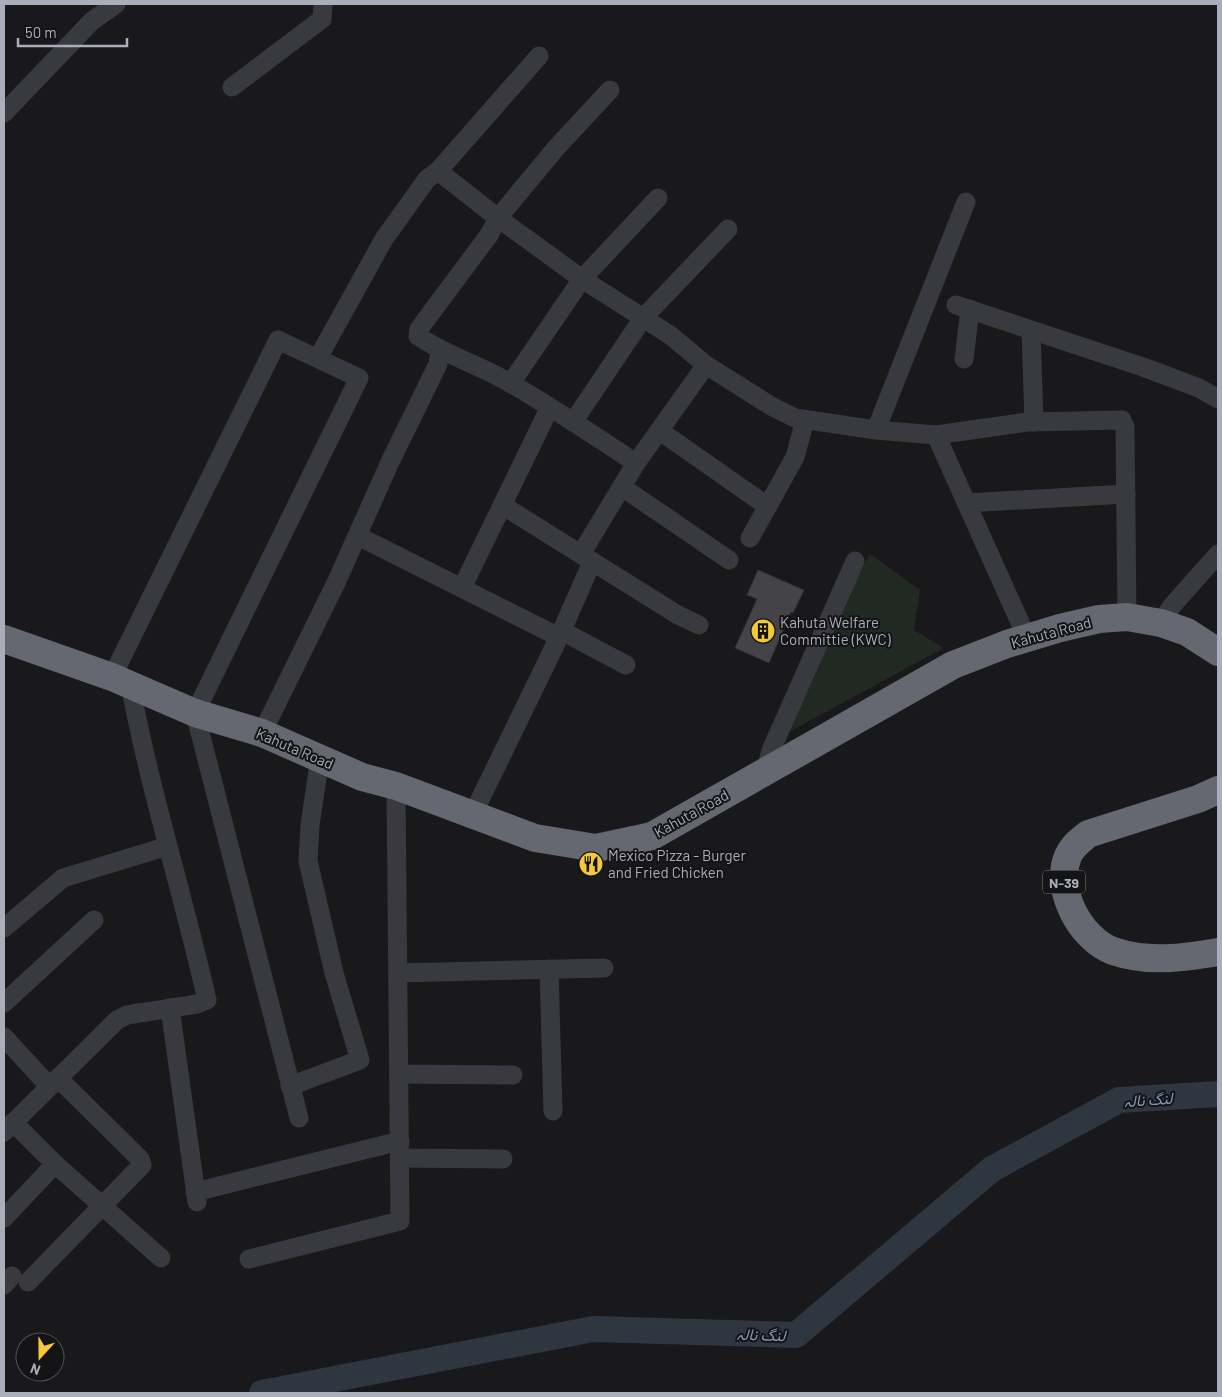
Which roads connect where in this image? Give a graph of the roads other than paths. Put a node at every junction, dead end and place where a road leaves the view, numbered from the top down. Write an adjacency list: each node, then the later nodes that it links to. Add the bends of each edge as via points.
1 (116, 4): 6 (street, via 92,21)
2 (323, 4): 4 (street, via 322,19)
3 (539, 56): 7 (street)
4 (232, 87)
5 (610, 90): 10 (street)
6 (4, 113)
7 (438, 171): 10 (street); 16 (street, via 427,179 384,239)
8 (658, 198): 12 (street)
9 (966, 202): 25 (street)
10 (498, 218): 12 (street); 15 (street, via 489,235 419,329 418,336)
11 (728, 229): 13 (street)
12 (582, 279): 13 (street); 19 (street)
13 (643, 318): 18 (street, via 670,335); 23 (street)
14 (1032, 330): 17 (street, via 963,307); 20 (street, via 1199,388); 24 (street)
15 (440, 350): 19 (street, via 472,362); 34 (street, via 438,364)
16 (318, 358): 49 (street, via 278,340); 50 (street, via 359,378)
17 (964, 359)
18 (706, 366): 22 (street, via 770,406); 26 (street)
19 (510, 383): 21 (street)
20 (1218, 400)
21 (549, 409): 23 (street); 32 (street)
22 (805, 420): 25 (street); 33 (street, via 795,457)
23 (573, 422): 28 (street)
24 (1034, 422): 27 (street); 30 (street, via 1122,420 1126,427)
25 (876, 430): 27 (street)
26 (660, 431): 28 (street); 33 (street)
27 (936, 435): 31 (street)
28 (636, 463): 29 (street)
29 (622, 487): 37 (street); 38 (street)
30 (1126, 494): 31 (street); 41 (street)
31 (966, 503): 45 (street)
32 (502, 505): 37 (street); 40 (street)
33 (767, 506): 35 (street)
34 (358, 536): 40 (street); 51 (street)
35 (750, 538)
36 (1218, 554): 42 (street, via 1171,607)
37 (587, 558): 43 (street); 44 (street)
38 (729, 560)
39 (855, 561): 53 (street, via 772,748 769,758)
40 (462, 588): 44 (street)
41 (1127, 617): 42 (highway, Kahuta Road); 45 (highway, Kahuta Road, via 1099,619)
42 (1162, 623): 47 (highway, Kahuta Road, via 1187,632)
43 (699, 625)
44 (560, 634): 48 (street); 56 (street)
45 (1027, 638): 53 (highway, Kahuta Road, via 953,665)
46 (4, 639): 49 (highway, Kahuta Road)
47 (1218, 652)
48 (626, 665)
49 (121, 681): 50 (highway, Kahuta Road); 57 (street, via 139,734)
50 (195, 713): 51 (highway, Kahuta Road); 70 (street)
51 (262, 733): 52 (highway, Kahuta Road)
52 (320, 758): 54 (highway, Kahuta Road, via 362,777); 70 (street, via 308,862 334,974 360,1060)
53 (772, 768): 56 (highway, Kahuta Road, via 652,836 596,848 535,838)
54 (396, 786): 56 (highway, Kahuta Road); 63 (street)
55 (1218, 790): 60 (highway, N-39, via 1088,834 1074,845 1068,857 1064,885 1079,922 1093,938 1112,950 1180,959)
56 (473, 814)
57 (168, 846): 59 (street, via 63,878); 65 (street, via 207,1000)
58 (94, 920): 64 (street)
59 (4, 928)
60 (1218, 952)
61 (604, 968): 62 (street)
62 (549, 970): 63 (street); 71 (street)
63 (398, 973): 67 (street)
64 (4, 1003)
65 (170, 1008): 69 (street, via 127,1015 117,1020); 74 (street, via 196,1197)
66 (4, 1037): 69 (street)
67 (399, 1074): 68 (street); 74 (street)
68 (512, 1075)
69 (54, 1082): 73 (street); 77 (street, via 140,1159 142,1165)
70 (290, 1086): 72 (street)
71 (553, 1111)
72 (300, 1118)
73 (8, 1127): 76 (street)
74 (400, 1150): 75 (street); 80 (street, via 400,1222)
75 (503, 1159)
76 (55, 1164): 77 (street); 78 (street)
77 (103, 1204): 79 (street); 81 (street)
78 (4, 1218)
79 (161, 1258)
80 (249, 1259)
81 (14, 1281)

